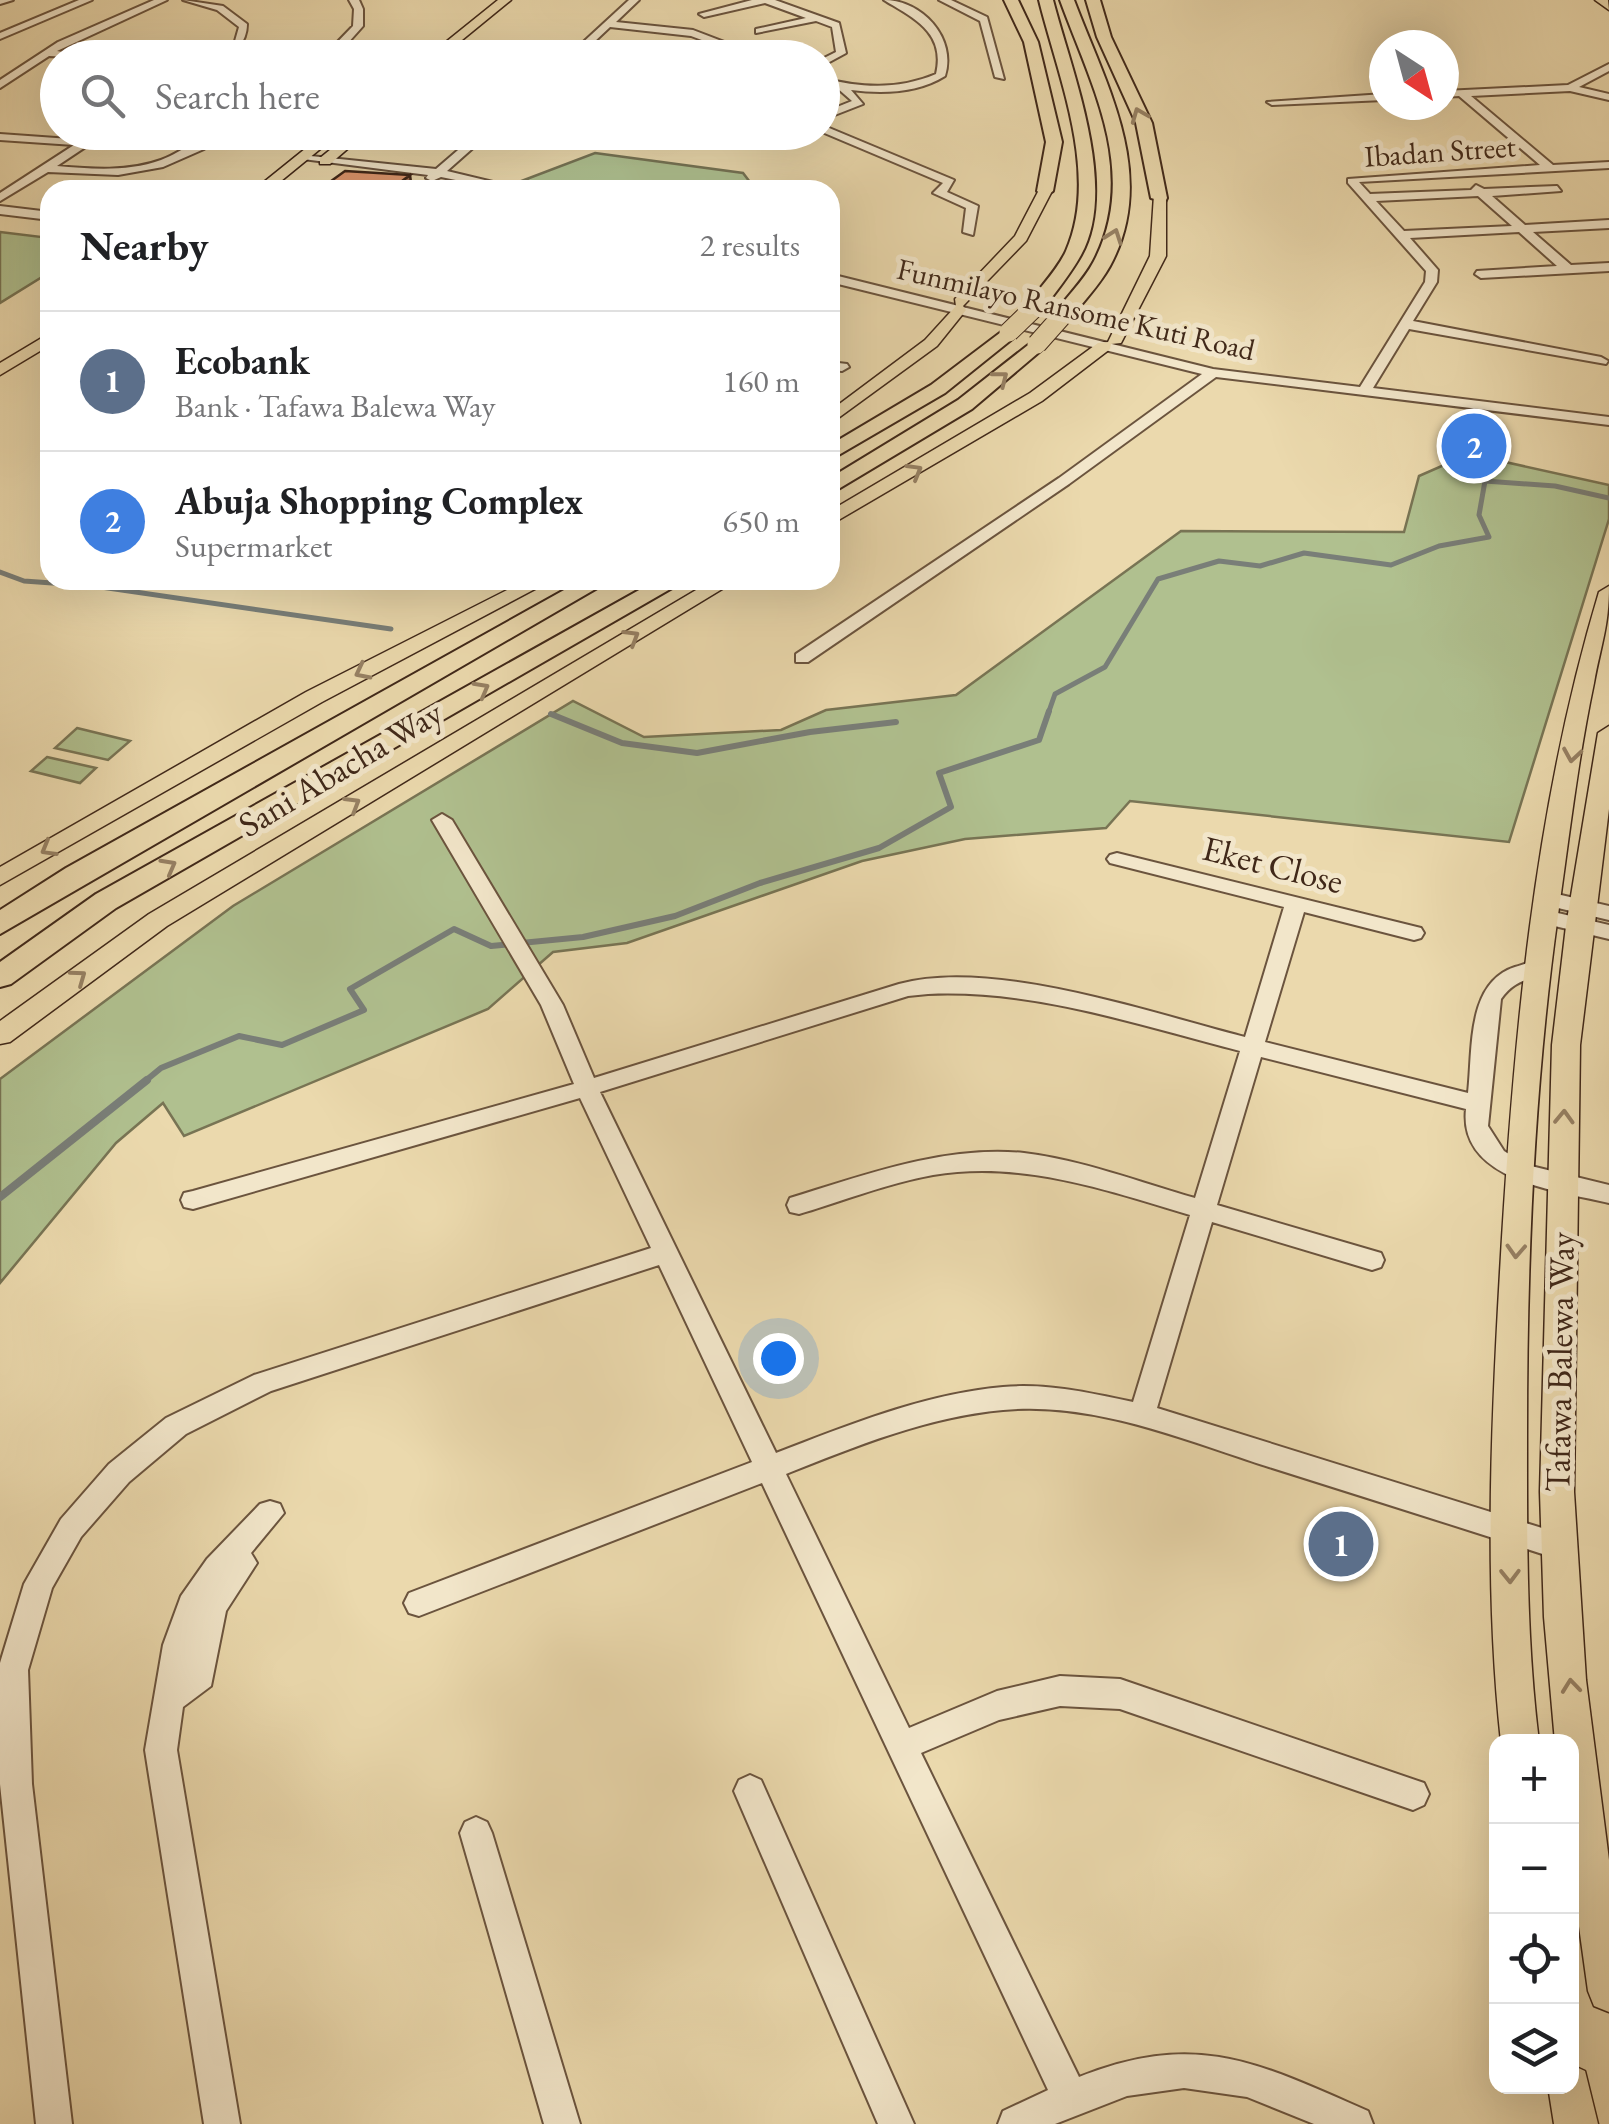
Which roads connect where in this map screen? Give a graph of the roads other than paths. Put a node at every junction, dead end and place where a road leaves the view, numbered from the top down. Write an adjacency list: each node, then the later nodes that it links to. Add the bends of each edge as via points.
1 (8, 0): 15 (street)
2 (87, 0): 24 (street)
3 (162, 0): 26 (street)
4 (188, 0): 27 (street, via 232,14 244,26)
5 (354, 0): 28 (street, via 360,18)
6 (634, 0): 22 (street)
7 (765, 0): 18 (street); 19 (street)
8 (889, 0): 41 (street, via 936,28 944,70 913,86)
9 (944, 0): 20 (street)
10 (1011, 0): 34 (highway)
11 (1046, 0): 39 (highway)
12 (1067, 0): 37 (highway)
13 (1093, 0): 25 (highway)
14 (1601, 0): 17 (main road)
15 (0, 1)
16 (509, 5): 29 (main road); 30 (main road)
17 (1609, 7)
18 (704, 14)
19 (817, 18): 23 (street); 33 (street, via 836,26)
20 (984, 19): 21 (street); 38 (street)
21 (966, 20)
22 (610, 24): 31 (street); 32 (street)
23 (759, 31)
24 (0, 36)
25 (1104, 37): 37 (highway); 70 (highway, one-way to 25, via 1144,123)
26 (70, 40)
27 (240, 40)
28 (348, 40)
29 (458, 40)
30 (473, 40)
31 (592, 40)
32 (715, 40)
33 (840, 40)
34 (1031, 42): 39 (highway); 68 (highway, via 1054,142)
35 (40, 58): 40 (street)
36 (1609, 67): 42 (street)
37 (1095, 70): 57 (highway)
38 (1000, 76)
39 (1065, 83): 56 (highway)
40 (0, 85)
41 (840, 86): 47 (street, via 859,102)
42 (1570, 88): 43 (street); 44 (street)
43 (1461, 93): 61 (street)
44 (1609, 97)
45 (1369, 98): 46 (street)
46 (1272, 102)
47 (840, 110)
48 (840, 136): 78 (street, via 950,182 939,193 972,206)
49 (0, 138): 50 (street)
50 (40, 140)
51 (76, 150): 62 (street)
52 (195, 150): 62 (street, via 146,170)
53 (312, 150): 58 (main road)
54 (338, 150): 60 (main road)
55 (465, 150): 64 (street)
56 (1085, 154): 68 (highway); 98 (highway, bridge, via 1086,210 1074,254 1034,308 938,389)
57 (1124, 159): 70 (highway); 99 (highway, one-way to 57, bridge, via 1010,373 1061,317 1105,259 1123,210)
58 (297, 162): 60 (street); 65 (main road)
59 (1609, 166): 61 (street, Ibadan Street)
60 (318, 167): 64 (street)
61 (1550, 168): 63 (street, Ibadan Street)
62 (47, 169): 72 (street)
63 (1459, 172): 69 (street); 71 (street, Ibadan Street, via 1354,179)
64 (436, 175): 66 (street)
65 (274, 180)
66 (458, 180)
67 (1557, 189): 69 (street)
68 (1045, 191): 85 (main road, via 1021,238)
69 (1482, 193): 71 (street); 77 (street)
70 (1160, 198): 87 (main road, via 1158,256)
71 (1368, 198): 79 (street, Ibadan Street)
72 (0, 200): 73 (street)
73 (40, 205)
74 (0, 210): 75 (street)
75 (40, 215)
76 (1609, 224): 77 (street)
77 (1522, 229): 79 (street); 81 (street)
78 (969, 232)
79 (1403, 235): 86 (street, Ibadan Street, via 1432,270)
80 (1609, 266): 81 (street)
81 (1568, 269): 83 (street)
82 (840, 273): 85 (street, Funmilayo Ransome Kuti Road)
83 (1481, 274)
84 (840, 280): 85 (street, Funmilayo Ransome Kuti Road)
85 (959, 306): 87 (street, Funmilayo Ransome Kuti Road); 95 (main road, via 931,344)
86 (1406, 324): 89 (street); 93 (street, Ibadan Street)
87 (1110, 343): 92 (street, Funmilayo Ransome Kuti Road); 93 (street, Funmilayo Ransome Kuti Road); 100 (main road, one-way to 87, via 1036,397)
88 (40, 344): 91 (main road)
89 (1601, 361)
90 (40, 364): 94 (main road)
91 (0, 370)
92 (1213, 374): 93 (street, Funmilayo Ransome Kuti Road); 108 (street)
93 (1366, 388): 96 (street, Funmilayo Ransome Kuti Road); 97 (street, Funmilayo Ransome Kuti Road)
94 (0, 389)
95 (840, 412)
96 (1609, 413)
97 (1609, 420)
98 (840, 448)
99 (840, 481)
100 (840, 514)
101 (523, 590): 112 (main road, Sani Abacha Way, one-way to 112, via 314,697)
102 (580, 590): 116 (highway, Sani Abacha Way, via 76,874)
103 (658, 590): 107 (highway, Sani Abacha Way)
104 (664, 590): 107 (highway)
105 (710, 590): 120 (main road, Sani Abacha Way, one-way to 105, via 158,920)
106 (1609, 592): 114 (main road, Tafawa Balewa Way, one-way to 114, via 1583,681)
107 (648, 596): 119 (highway, Sani Abacha Way, one-way to 107, via 106,901)
108 (802, 658)
109 (1609, 733): 115 (main road, Tafawa Balewa Way)
110 (442, 820): 122 (street, via 552,1005)
111 (1117, 859): 113 (street, Eket Close)
112 (0, 877)
113 (1296, 903): 117 (street, Eket Close); 121 (street)
114 (1546, 908): 115 (street); 118 (main road, Tafawa Balewa Way)
115 (1595, 919): 125 (main road, Tafawa Balewa Way, one-way to 115, via 1566,1045)
116 (0, 924)
117 (1414, 933)
118 (1538, 967): 123 (street, via 1506,978 1490,998); 124 (main road, Tafawa Balewa Way)
119 (0, 977)
120 (0, 1035)
121 (1252, 1044): 122 (street, via 1000,986 950,984 907,989); 123 (street); 129 (street)
122 (587, 1088): 127 (street); 130 (street)
123 (1478, 1104): 124 (street, via 1476,1127 1485,1144)
124 (1520, 1172): 125 (street); 135 (main road, Tafawa Balewa Way, one-way to 135)
125 (1562, 1182): 126 (street); 136 (main road, Tafawa Balewa Way)
126 (1609, 1194)
127 (193, 1200)
128 (799, 1205): 129 (street, via 933,1166 977,1161 1085,1174)
129 (1204, 1210): 131 (street); 132 (street)
130 (666, 1252): 133 (street); 148 (street, via 263,1383 176,1426 119,1473 71,1528 39,1584 13,1670 16,1784)
131 (1372, 1260)
132 (1142, 1415): 133 (street, via 1068,1400 1006,1398 912,1417); 135 (street)
133 (770, 1469): 138 (street); 141 (street)
134 (270, 1513): 139 (street, via 191,1606)
135 (1510, 1534): 136 (street); 140 (main road, Tafawa Balewa Way, one-way to 140)
136 (1558, 1546): 145 (main road, Tafawa Balewa Way, one-way to 136, via 1586,1851)
137 (243, 1563): 139 (street, via 212,1607 200,1676)
138 (419, 1603)
139 (170, 1699): 149 (street, via 162,1750)
140 (1519, 1734)
141 (902, 1746): 143 (street, via 997,1706 1060,1690 1120,1694); 147 (street)
142 (750, 1791): 151 (street)
143 (1413, 1794)
144 (476, 1833): 150 (street)
145 (1609, 1991)
146 (1571, 2094): 154 (main road)
147 (1070, 2098): 152 (street); 153 (street, via 1164,2069 1211,2071 1250,2080)
148 (54, 2124)
149 (222, 2124)
150 (562, 2124)
151 (896, 2124)
152 (1016, 2124)
153 (1355, 2124)
154 (1576, 2124)

